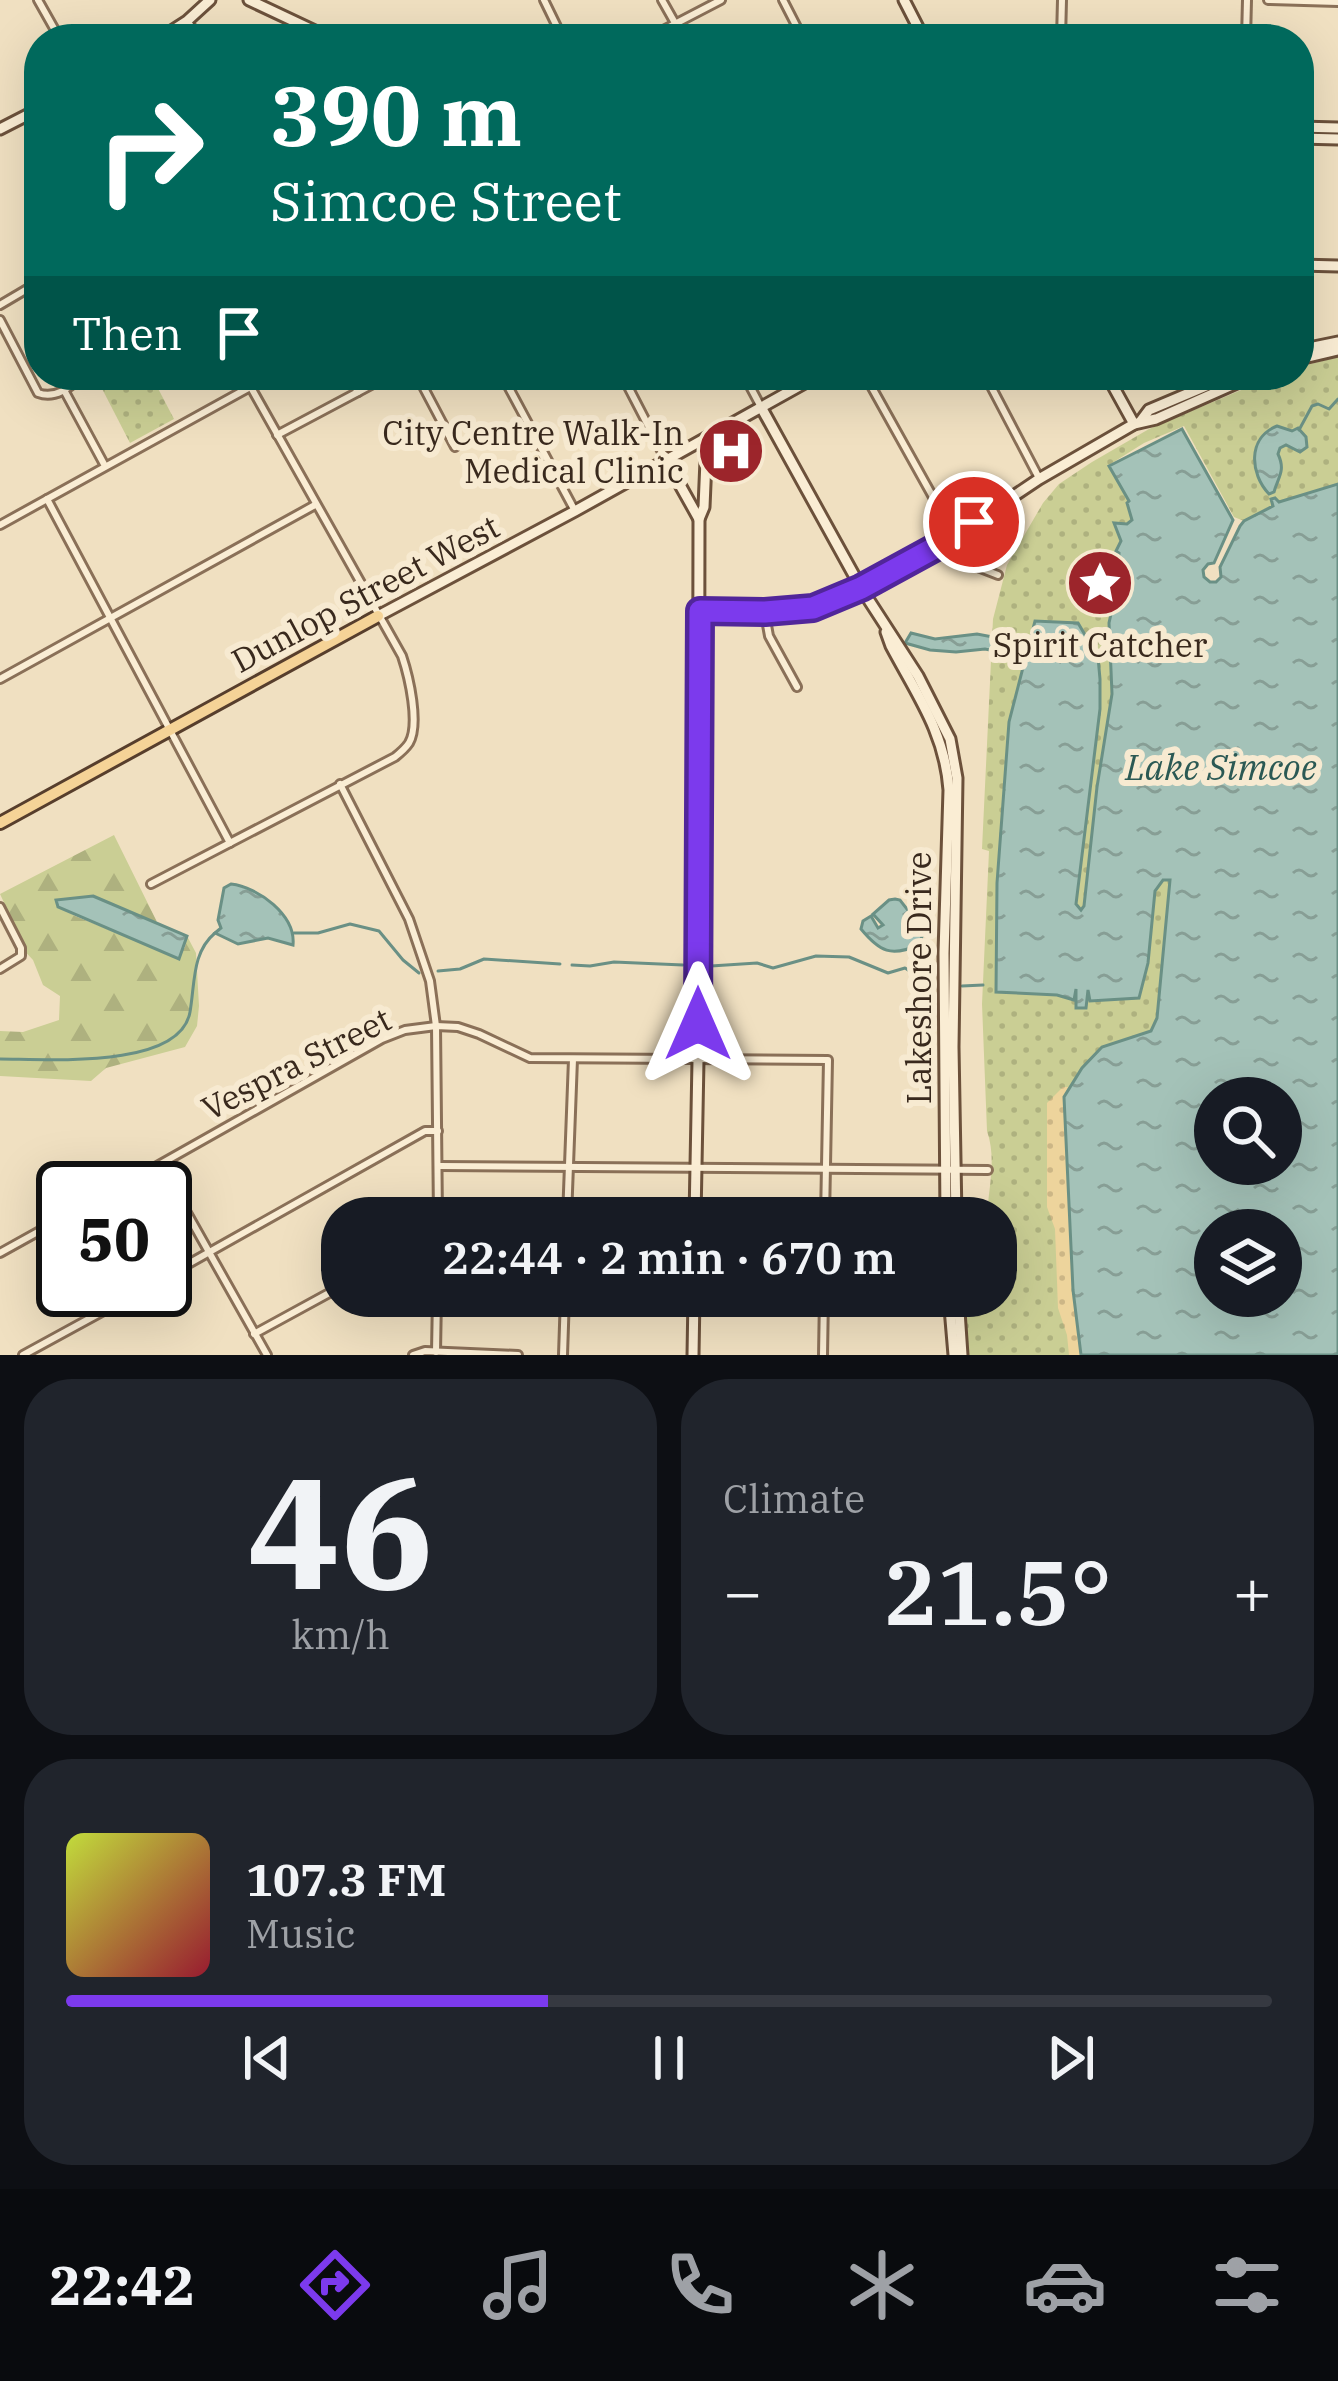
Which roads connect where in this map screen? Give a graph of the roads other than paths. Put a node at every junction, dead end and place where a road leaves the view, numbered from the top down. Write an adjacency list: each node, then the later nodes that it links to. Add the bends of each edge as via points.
1 (210, 0): 7 (main road)
2 (249, 0): 11 (main road)
3 (662, 0): 8 (street)
4 (721, 0): 8 (street)
5 (1268, 0): 6 (street)
6 (1338, 2)
7 (187, 21): 9 (main road); 10 (street)
8 (675, 23)
9 (182, 24)
10 (189, 24)
11 (295, 24)
12 (0, 320): 13 (street)
13 (24, 366)
14 (36, 390): 28 (street)
15 (245, 390): 36 (street)
16 (252, 390): 32 (street)
17 (362, 390): 29 (street)
18 (425, 390): 34 (street)
19 (510, 390): 40 (street)
20 (630, 390): 35 (street)
21 (752, 390): 30 (street)
22 (792, 390): 30 (main road, Dunlop Street West)
23 (873, 390): 43 (street)
24 (993, 390): 37 (street)
25 (1117, 390): 31 (main road)
26 (1196, 390): 31 (main road)
27 (1221, 390): 31 (main road)
28 (64, 391): 36 (street)
29 (358, 392): 32 (street)
30 (761, 407): 33 (main road, Dunlop Street West); 45 (main road)
31 (1137, 423): 37 (main road)
32 (277, 436): 39 (street)
33 (707, 437): 35 (main road, Dunlop Street West); 41 (main road)
34 (455, 447)
35 (666, 460): 40 (main road, Dunlop Street West); 41 (main road)
36 (106, 467): 38 (street)
37 (1039, 479): 43 (main road)
38 (47, 499): 42 (street); 49 (street)
39 (315, 505): 48 (street); 49 (street)
40 (575, 511): 48 (main road, Dunlop Street West)
41 (699, 519): 46 (main road)
42 (0, 525)
43 (955, 536): 44 (street, via 967,558); 45 (main road)
44 (998, 575)
45 (861, 588): 47 (main road, via 813,608); 53 (main road)
46 (700, 611): 47 (main road); 62 (main road)
47 (765, 612): 51 (street)
48 (377, 616): 52 (main road, Dunlop Street West); 54 (street, via 406,666 410,741)
49 (111, 617): 50 (street); 52 (street)
50 (0, 679)
51 (796, 687)
52 (170, 728): 55 (main road, Dunlop Street West); 56 (street)
53 (945, 739): 69 (main road, Lakeshore Drive); 69 (main road, via 957,778)
54 (340, 784): 56 (street); 60 (street, via 422,950)
55 (0, 823)
56 (230, 843): 57 (street)
57 (151, 884)
58 (0, 908): 59 (street, via 21,947 21,956)
59 (0, 969)
60 (436, 1026): 61 (street, Vespra Street, via 479,1034 530,1058); 63 (street); 64 (street, Vespra Street, via 382,1039)
61 (573, 1059): 62 (street, Vespra Street); 67 (street)
62 (698, 1060): 66 (main road); 68 (street, Vespra Street, via 828,1060)
63 (438, 1131): 65 (street); 79 (street, via 425,1131)
64 (167, 1161)
65 (439, 1166): 67 (street); 71 (street)
66 (695, 1166): 67 (street); 68 (street); 73 (main road)
67 (569, 1167): 72 (street)
68 (825, 1168): 69 (street); 74 (street)
69 (950, 1169): 70 (street); 75 (main road, Lakeshore Drive); 76 (main road)
70 (988, 1170)
71 (438, 1197)
72 (568, 1197)
73 (694, 1197)
74 (825, 1197)
75 (948, 1197)
76 (953, 1197)
77 (192, 1222): 79 (street)
78 (36, 1233): 80 (street)
79 (209, 1252): 81 (street); 90 (street)
80 (0, 1253)
81 (192, 1262)
82 (321, 1297): 90 (street)
83 (93, 1317): 92 (street)
84 (436, 1317): 91 (street)
85 (564, 1317): 96 (street)
86 (694, 1317): 97 (main road)
87 (824, 1317): 98 (street)
88 (952, 1317): 99 (main road)
89 (958, 1317): 99 (main road)
90 (254, 1334): 93 (street)
91 (436, 1353): 94 (street); 95 (street)
92 (23, 1355)
93 (267, 1355)
94 (413, 1355)
95 (518, 1355)
96 (563, 1355)
97 (693, 1355)
98 (824, 1355)
99 (958, 1355)

